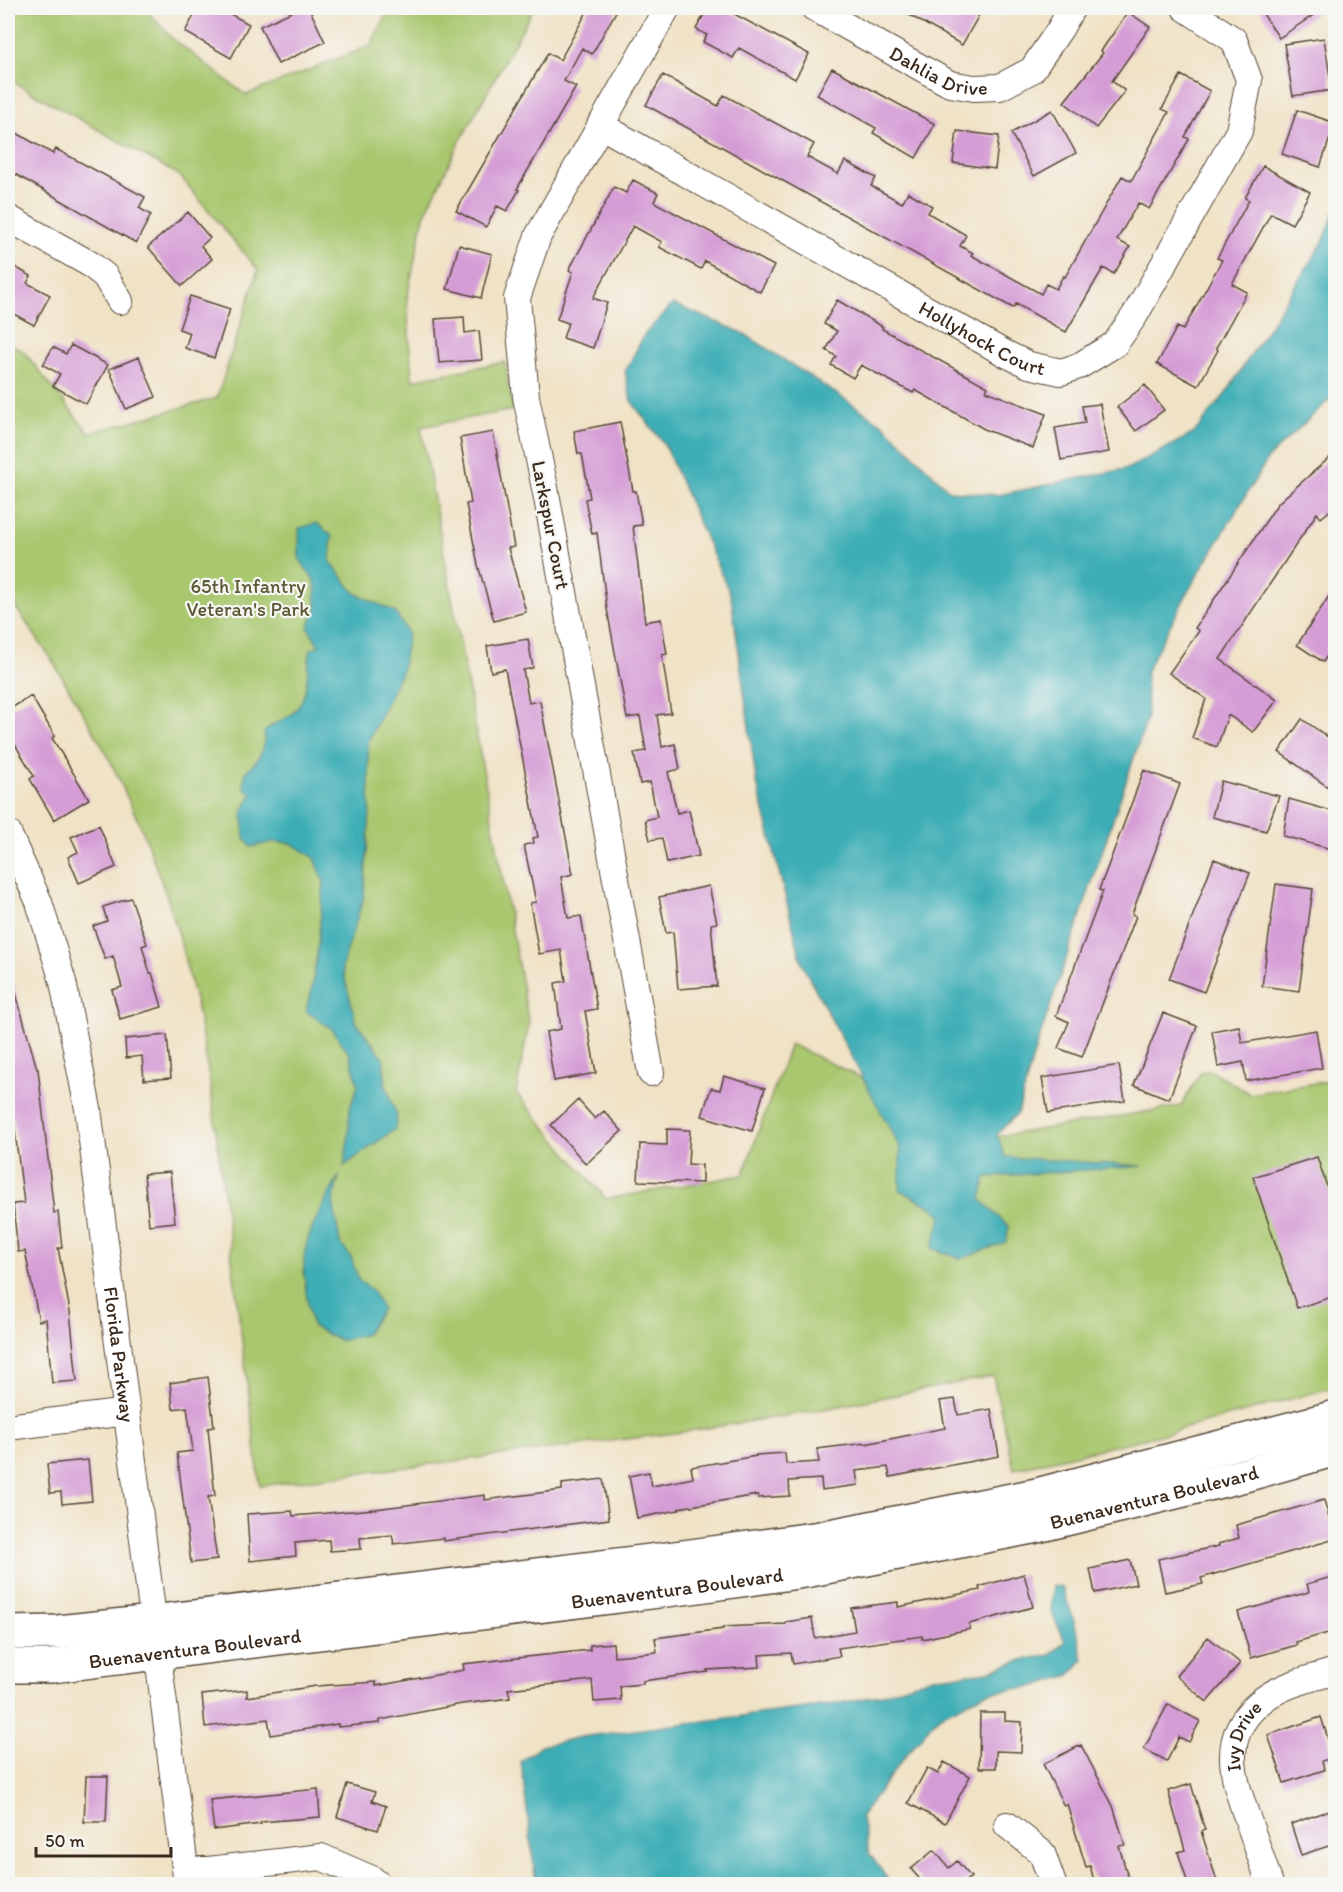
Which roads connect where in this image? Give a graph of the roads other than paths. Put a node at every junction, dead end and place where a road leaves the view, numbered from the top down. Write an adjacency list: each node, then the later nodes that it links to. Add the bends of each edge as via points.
1 (667, 8): 5 (street, Larkspur Court)
2 (814, 8): 3 (street, Dahlia Drive, via 950,84 974,88 1000,87 1032,70)
3 (1072, 8)
4 (1185, 8): 5 (street, Hollyhock Court, via 1234,40 1249,80 1239,131 1115,344 1061,372 1006,354)
5 (600, 125): 9 (street, Larkspur Court, via 538,236 517,298 526,397)
6 (8, 218): 7 (street, via 90,264 105,276)
7 (120, 301)
8 (8, 833): 10 (street, Florida Parkway, via 39,902 63,982 88,1109)
9 (651, 1074)
10 (127, 1412): 12 (street); 15 (street, Florida Parkway)
11 (1335, 1417): 15 (main road, Buenaventura Boulevard, via 1037,1495 820,1538)
12 (8, 1428)
13 (1335, 1449): 15 (main road, Buenaventura Boulevard, via 1037,1526 805,1570 691,1587)
14 (8, 1633): 15 (main road, Buenaventura Boulevard)
15 (155, 1638): 16 (main road, Buenaventura Boulevard, via 52,1666); 19 (street, Florida Parkway)
16 (8, 1666)
17 (1335, 1671): 22 (street, Ivy Drive, via 1287,1687 1259,1702 1242,1723 1233,1748 1234,1781)
18 (1007, 1825): 21 (street, via 1042,1853)
19 (187, 1877): 20 (street, via 207,1870 321,1857)
20 (378, 1884)
21 (1053, 1884)
22 (1270, 1884)

